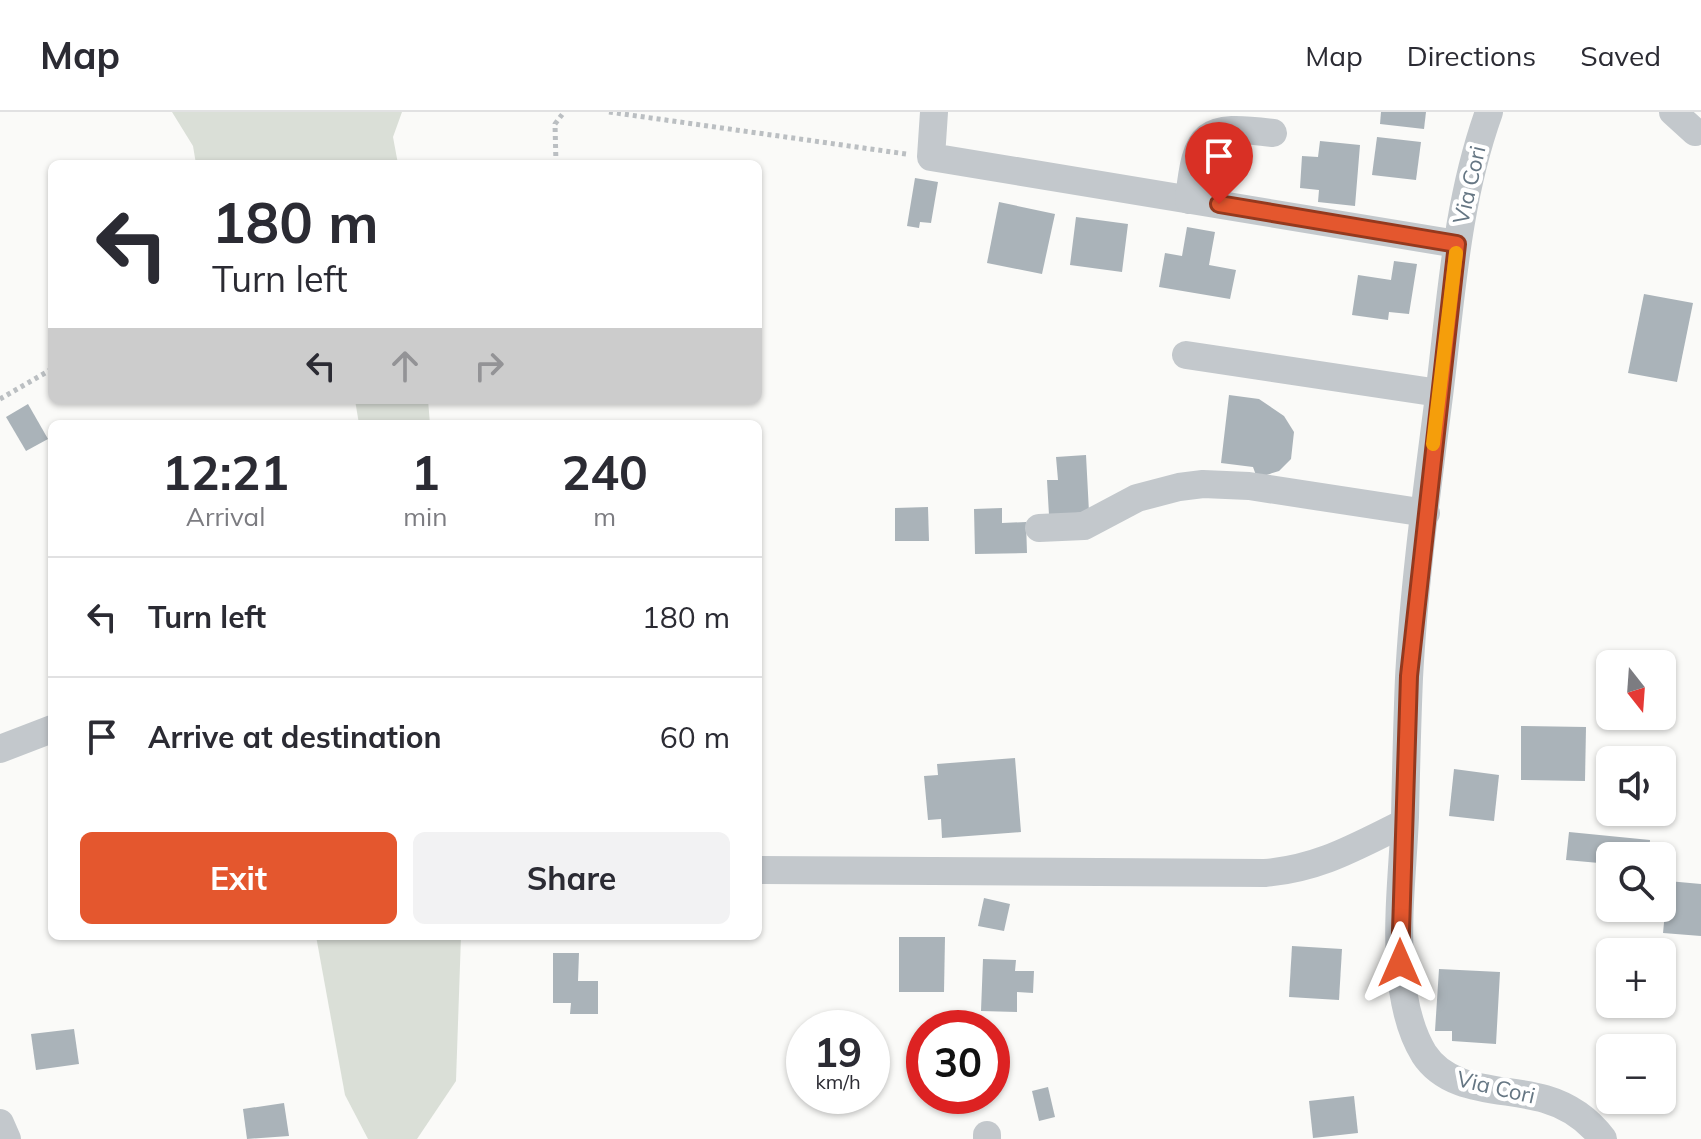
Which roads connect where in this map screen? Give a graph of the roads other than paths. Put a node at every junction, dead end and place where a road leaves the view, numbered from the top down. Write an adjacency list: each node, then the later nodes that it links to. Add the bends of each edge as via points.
1 (934, 112): 6 (street, via 931,157)
2 (1489, 112): 7 (street, Via Cori, via 1467,184)
3 (1673, 112): 4 (street)
4 (1695, 132)
5 (1273, 133): 6 (street, via 1230,130 1208,137 1194,154)
6 (1189, 200): 7 (street)
7 (1457, 244): 9 (street, Via Cori)
8 (1186, 355): 9 (street)
9 (1439, 393): 10 (street, Via Cori)
10 (1426, 513): 11 (street, via 1203,484 1137,498 1084,526); 14 (street, Via Cori, via 1409,676)
11 (1039, 528)
12 (48, 731): 13 (street)
13 (0, 749)
14 (1404, 823): 15 (street, via 1322,863 1265,873); 18 (street, Via Cori, via 1400,963 1410,1021 1426,1057 1439,1072 1466,1084 1561,1105)
15 (762, 870)
16 (0, 1123): 17 (street)
17 (7, 1139)
18 (1603, 1139)

